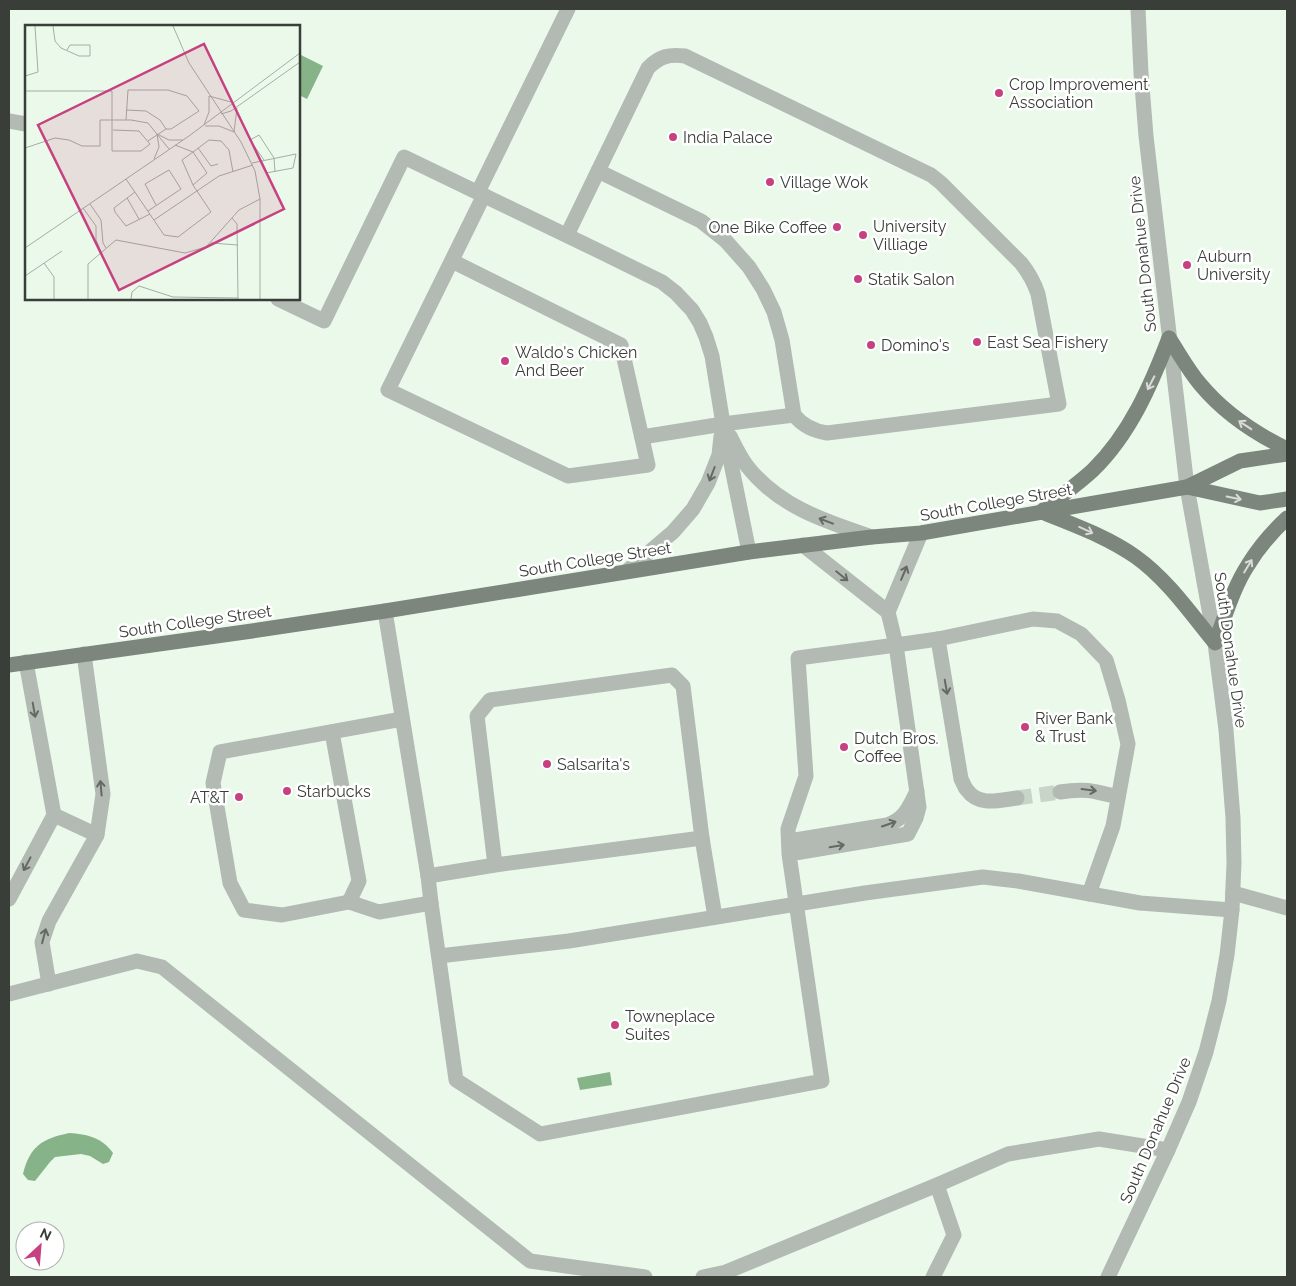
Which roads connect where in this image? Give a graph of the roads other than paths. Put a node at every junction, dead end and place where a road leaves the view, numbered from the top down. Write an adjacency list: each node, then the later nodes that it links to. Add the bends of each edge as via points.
1 (568, 9): 6 (street)
2 (1138, 9): 10 (street, South Donahue Drive, via 1146,136)
3 (9, 121): 4 (street)
4 (25, 124)
5 (598, 171): 7 (street); 11 (street, via 701,221 725,240 749,267 774,312 782,340); 11 (street, via 648,68 662,57 673,54 685,56 931,175 1030,274 1038,294 1059,404 827,433 807,427)
6 (481, 194): 7 (street); 8 (street); 9 (street, via 404,157 324,321)
7 (567, 235): 12 (street, via 662,282 692,310 712,356)
8 (452, 261): 13 (street, via 621,345); 13 (street, via 388,390 568,476 648,465)
9 (280, 300)
10 (1169, 338): 14 (main road, one-way to 10, via 1240,423 1221,406 1199,384); 16 (street, South Donahue Drive); 18 (main road, one-way to 18, via 1154,377 1118,440 1093,470)
11 (794, 415): 12 (street)
12 (723, 424): 13 (street); 21 (street, one-way to 12, via 824,521 780,497 746,465); 23 (street); 24 (street, one-way to 24, via 719,455 708,483 692,509 673,532)
13 (642, 437)
14 (1287, 449)
15 (1287, 454): 16 (main road, South College Street, via 1240,461)
16 (1187, 487): 17 (main road, South College Street, one-way to 17, via 1260,503); 18 (main road, South College Street); 28 (street, South Donahue Drive)
17 (1287, 499)
18 (1041, 512): 20 (main road, South College Street); 28 (main road, one-way to 28, via 1109,540 1137,558 1160,578)
19 (1287, 518): 28 (main road, one-way to 19, via 1247,566 1266,539)
20 (921, 533): 21 (main road, South College Street); 26 (street, one-way to 20)
21 (872, 537): 22 (main road, South College Street)
22 (804, 545): 23 (main road, South College Street); 26 (street, one-way to 26)
23 (749, 552): 24 (main road, South College Street)
24 (627, 571): 25 (main road, South College Street)
25 (385, 611): 30 (main road, South College Street); 33 (street)
26 (888, 612): 29 (street)
27 (938, 639): 29 (street); 36 (street, via 1033,618 1058,621 1081,634 1106,660 1128,744); 37 (street, one-way to 37, via 961,779 967,791 986,802)
28 (1215, 643): 44 (street, South Donahue Drive, via 1233,818)
29 (896, 645): 41 (street, via 798,658 806,776 788,829); 41 (street, one-way to 29, via 908,834 919,807)
30 (84, 654): 31 (main road, South College Street); 39 (street, one-way to 30, via 102,794)
31 (26, 662): 32 (main road, South College Street); 38 (street, one-way to 38)
32 (9, 664)
33 (402, 719): 34 (street); 43 (street)
34 (332, 732): 47 (street, via 359,881); 47 (street, via 220,752 213,783 230,883 244,910 282,914)
35 (1060, 792): 36 (street, one-way to 36, via 1092,790)
36 (1118, 797): 45 (street, via 1113,826)
37 (1017, 798)
38 (54, 815): 39 (street); 46 (street, one-way to 46)
39 (97, 835): 54 (street, one-way to 39, via 42,942 49,921)
40 (702, 838): 42 (street); 42 (street, via 683,686 672,675 490,700 478,716); 52 (street)
41 (789, 848): 49 (street)
42 (495, 865): 43 (street)
43 (428, 876): 48 (street)
44 (1233, 893): 50 (street); 51 (street, South Donahue Drive)
45 (1089, 894): 49 (street, via 983,876); 51 (street, via 1140,903)
46 (9, 899)
47 (349, 902): 48 (street, via 379,912)
48 (431, 903): 53 (street)
49 (796, 904): 52 (street); 53 (street, via 822,1081 540,1134 456,1080)
50 (1287, 908)
51 (1232, 910): 56 (street, South Donahue Drive, via 1219,1001 1206,1052)
52 (715, 917): 53 (street)
53 (439, 956)
54 (49, 984): 55 (street); 59 (street, via 137,961 162,967 530,1260)
55 (9, 994)
56 (1168, 1150): 57 (street, via 1099,1139 1008,1154); 62 (street, South Donahue Drive)
57 (938, 1185): 58 (street); 61 (street, via 954,1235)
58 (728, 1274): 60 (street)
59 (644, 1277)
60 (704, 1277)
61 (933, 1277)
62 (1108, 1277)

